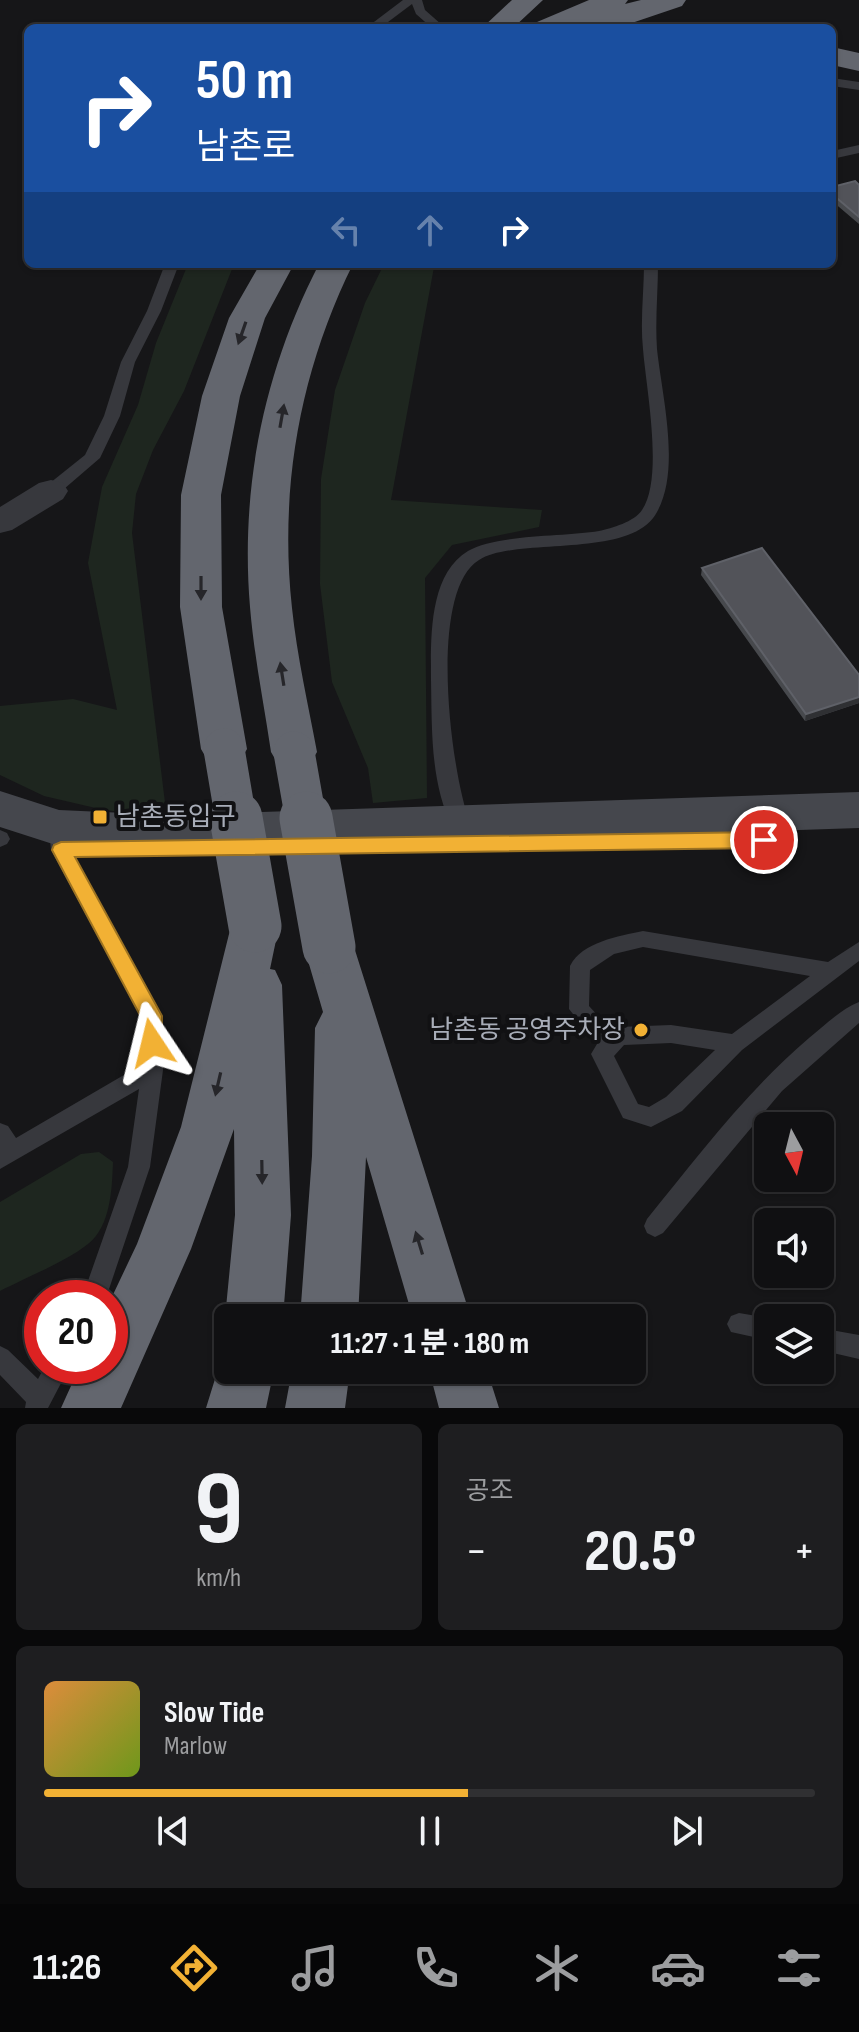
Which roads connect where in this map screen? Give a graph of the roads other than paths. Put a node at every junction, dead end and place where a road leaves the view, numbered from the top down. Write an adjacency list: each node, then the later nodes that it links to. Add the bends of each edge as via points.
1 (410, 0): 6 (lane)
2 (416, 0): 7 (lane, via 420,12)
3 (529, 0): 8 (highway)
4 (614, 0): 9 (highway)
5 (672, 0): 10 (highway)
6 (377, 24)
7 (435, 24)
8 (501, 24)
9 (557, 24)
10 (602, 24)
11 (836, 57): 12 (highway)
12 (859, 62)
13 (836, 83): 14 (lane)
14 (859, 86)
15 (859, 149): 16 (lane)
16 (836, 154)
17 (170, 268): 21 (lane, via 92,458)
18 (275, 268): 29 (highway, one-way to 29, bridge, via 247,318 221,396 201,495 201,607)
19 (334, 268): 30 (highway, one-way to 19, bridge, via 271,605 269,492 285,395)
20 (651, 268): 25 (lane, via 650,346 659,420 657,485 650,512 626,529 585,540 474,554 457,571 444,606 441,721 449,796)
21 (51, 491): 22 (street)
22 (0, 522)
23 (0, 809): 28 (street)
24 (859, 810): 25 (street)
25 (460, 823): 28 (street)
26 (0, 838): 28 (street, via 23,845)
27 (859, 838): 28 (street)
28 (60, 839): 36 (lane, via 151,1016)
29 (255, 926): 40 (highway, one-way to 40, via 263,1215); 53 (highway, one-way to 53, via 208,1127 163,1249)
30 (329, 947): 41 (highway, via 342,1007); 42 (highway, one-way to 30)
31 (859, 950): 32 (lane)
32 (830, 971): 34 (lane); 35 (lane, via 643,939 609,947 580,966 579,1009)
33 (859, 1011): 38 (lane, via 758,1098)
34 (735, 1044): 35 (lane, via 671,1034 619,1036); 35 (lane, via 674,1104 651,1117 631,1111 602,1054)
35 (611, 1045)
36 (152, 1070): 37 (lane); 39 (lane, via 139,1167)
37 (4, 1148)
38 (655, 1226)
39 (100, 1280)
40 (255, 1304)
41 (330, 1304)
42 (438, 1304)
43 (739, 1324): 44 (lane)
44 (754, 1327)
45 (834, 1342): 46 (lane)
46 (859, 1347)
47 (0, 1358): 52 (lane)
48 (48, 1384): 52 (lane)
49 (242, 1384): 54 (highway)
50 (319, 1384): 55 (highway)
51 (462, 1384): 56 (highway)
52 (38, 1403)
53 (91, 1408)
54 (236, 1408)
55 (315, 1408)
56 (469, 1408)

